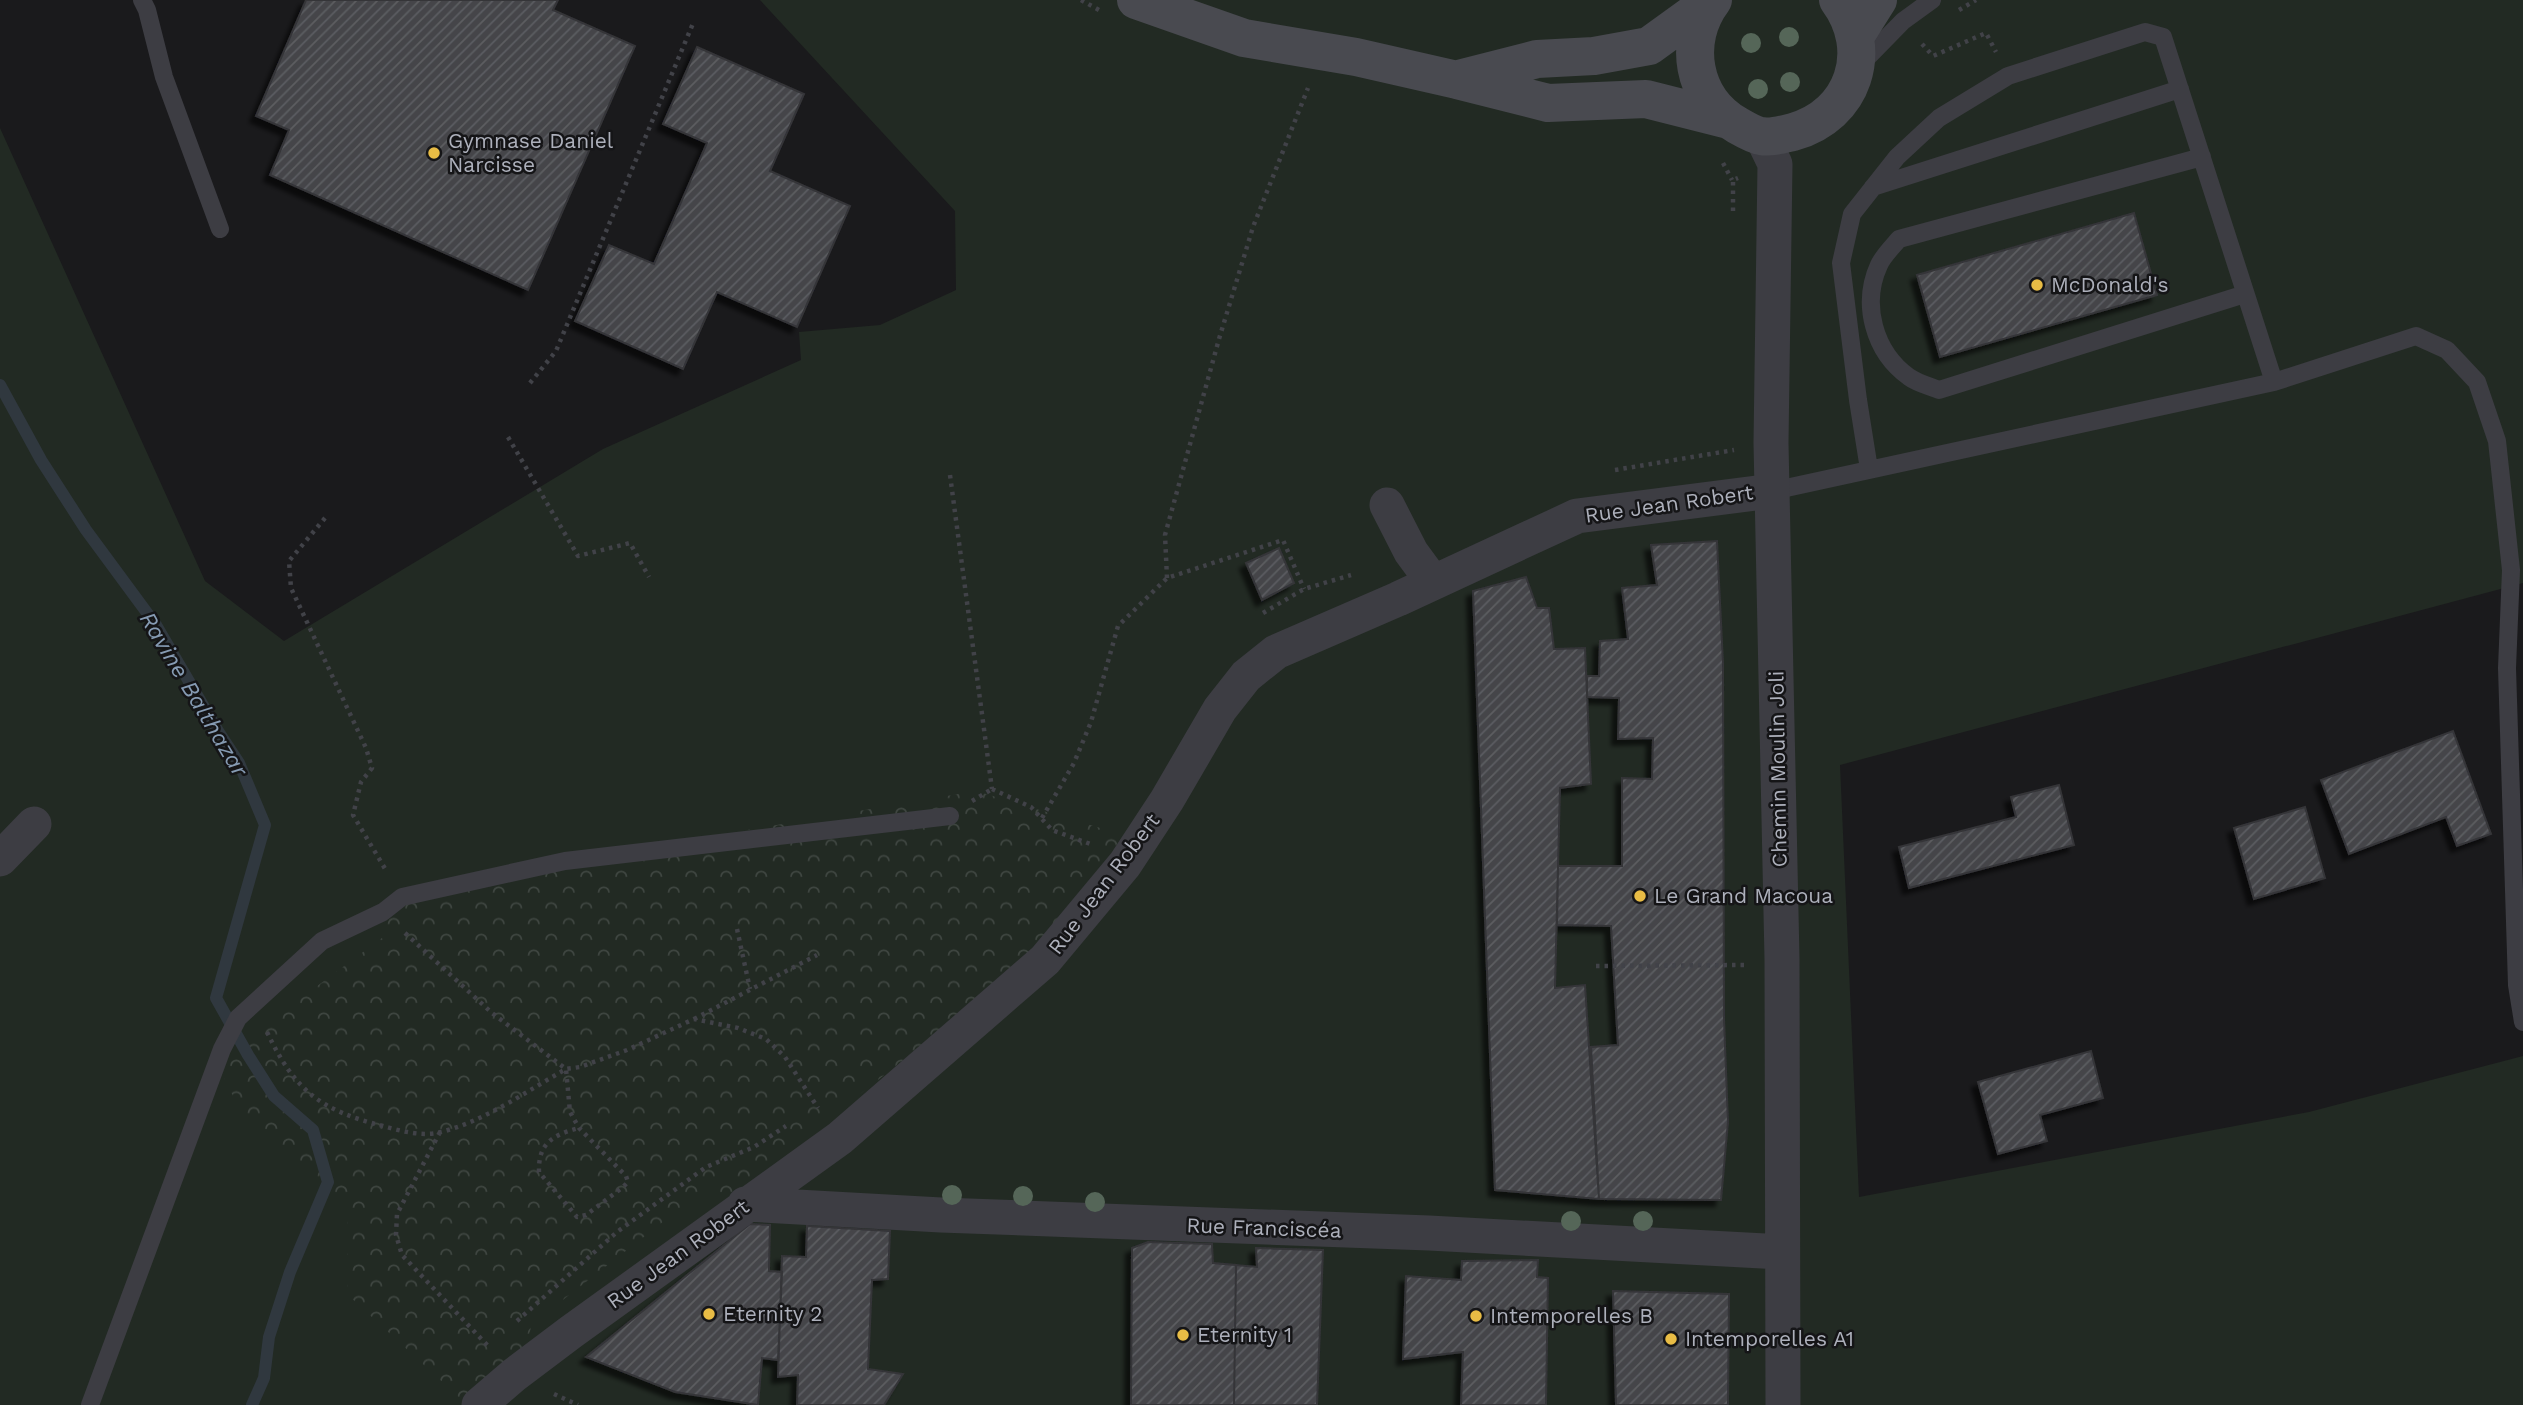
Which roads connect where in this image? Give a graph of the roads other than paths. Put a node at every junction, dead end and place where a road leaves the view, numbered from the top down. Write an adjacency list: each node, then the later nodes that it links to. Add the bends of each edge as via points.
1 (142, 0): 13 (lane, via 164,76)
2 (1136, 0): 8 (main road, via 1244,38)
3 (1838, 0): 7 (main road, via 1847,12)
4 (1878, 0): 7 (main road)
5 (1932, 0): 7 (lane)
6 (1712, 1): 8 (main road, via 1649,46 1594,56 1537,59); 10 (main road, via 1699,25 1693,51 1697,77 1710,101)
7 (1856, 53): 10 (main road, via 1846,93 1830,113 1809,127 1784,134)
8 (1457, 80): 10 (main road, via 1548,103 1646,99)
9 (2179, 89): 11 (lane); 12 (lane); 12 (lane, via 2163,37 2145,32 2008,76 1939,118)
10 (1745, 128): 17 (street, Chemin Moulin Joli, via 1774,164)
11 (2202, 157): 14 (lane); 14 (lane, via 1899,239 1880,264 1870,295 1873,327 1886,356 1910,378 1939,390)
12 (1873, 187): 16 (lane, via 1852,214 1841,263)
13 (220, 229)
14 (2245, 294): 15 (lane)
15 (2274, 382): 16 (lane); 19 (lane, via 2416,336 2446,351 2477,382 2497,441)
16 (1870, 469): 17 (lane)
17 (1772, 491): 20 (street, Rue Jean Robert, via 1577,516); 26 (street, Chemin Moulin Joli, via 1782,959)
18 (1387, 505): 20 (street, via 1411,552)
19 (2517, 569): 24 (lane, via 2507,668 2517,985)
20 (1433, 582): 25 (street, Rue Jean Robert, via 1276,652 1246,676 1220,709 1125,864 1045,960 840,1138)
21 (950, 816): 27 (lane, via 565,861 402,897 383,912 322,941 239,1018 222,1049)
22 (34, 824): 23 (street)
23 (0, 859)
24 (2523, 1023)
25 (745, 1204): 26 (street, Rue Franciscéa); 28 (street, Rue Jean Robert)
26 (1782, 1252): 29 (street, Chemin Moulin Joli)
27 (90, 1405)
28 (479, 1405)
29 (1783, 1405)

